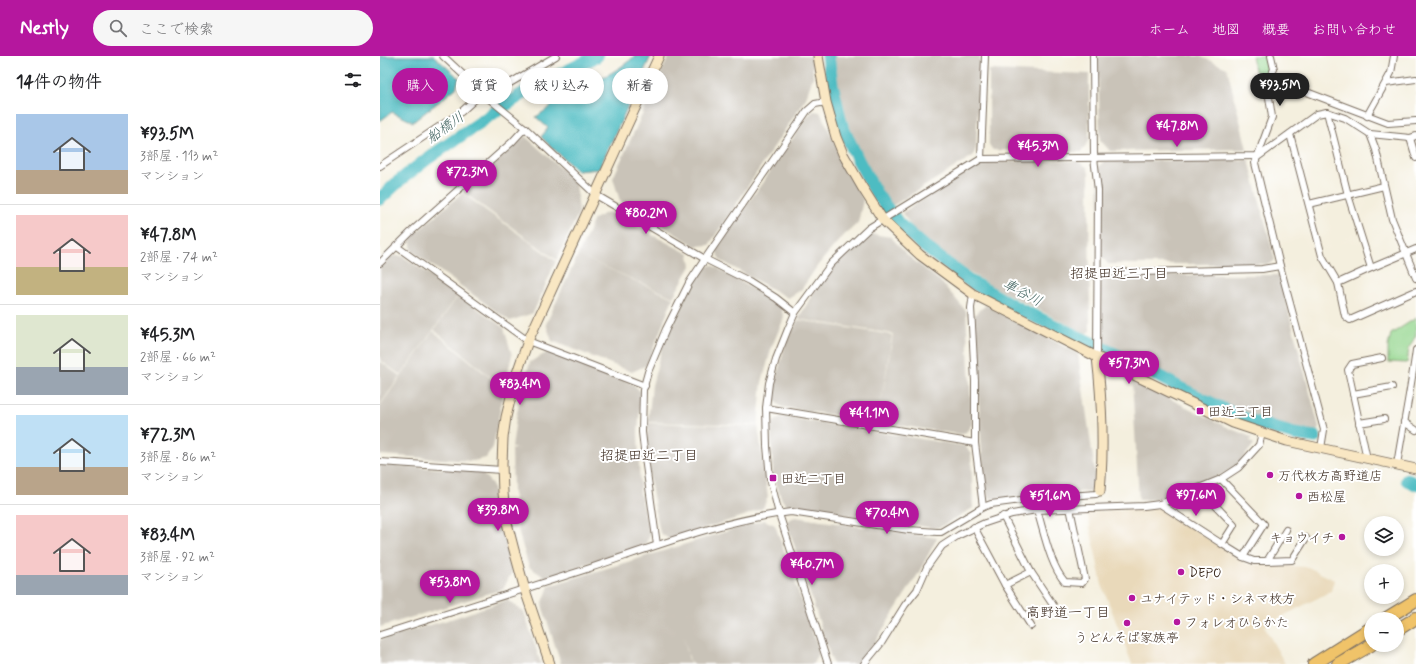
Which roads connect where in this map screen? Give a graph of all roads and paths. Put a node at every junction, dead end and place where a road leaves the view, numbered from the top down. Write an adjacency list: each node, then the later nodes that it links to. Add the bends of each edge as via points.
1 (443, 56): 9 (street)
2 (556, 56): 12 (street)
3 (659, 56): 30 (street)
4 (818, 56): 14 (street)
5 (985, 56): 27 (street)
6 (1093, 56): 25 (street)
7 (1271, 56): 10 (street, via 1274,69)
8 (1394, 56): 13 (street)
9 (457, 68)
10 (1270, 78): 18 (street); 24 (street, via 1267,84 1272,117)
11 (1416, 79): 13 (street)
12 (512, 81)
13 (1386, 83): 18 (street)
14 (826, 102): 33 (street, via 844,154); 37 (street, via 815,104 807,111)
15 (470, 104): 28 (street)
16 (495, 104): 20 (street)
17 (1327, 112): 21 (street, via 1317,114); 22 (street, via 1345,118); 31 (street)
18 (1367, 116): 19 (street, via 1388,123)
19 (1416, 121)
20 (525, 128): 30 (street); 34 (street)
21 (1290, 134): 24 (street); 32 (street)
22 (1370, 134): 23 (street); 29 (street)
23 (1413, 137): 26 (street)
24 (1259, 156): 25 (street); 39 (street, via 1255,163)
25 (1094, 158): 27 (street); 41 (street, via 1098,190)
26 (1416, 158)
27 (981, 159): 33 (street)
28 (380, 166)
29 (1384, 186): 31 (street); 36 (street, via 1392,219)
30 (596, 195): 37 (street); 47 (street)
31 (1348, 195): 32 (street); 40 (street)
32 (1309, 204): 43 (street, via 1322,256)
33 (886, 218): 45 (street, via 920,255); 46 (street, via 869,228 831,264)
34 (396, 246): 38 (street); 47 (street)
35 (1416, 249): 36 (street)
36 (1406, 253): 40 (street); 42 (street)
37 (705, 259): 46 (street, via 748,281); 52 (street, via 689,283 666,329 648,372)
38 (380, 263)
39 (1280, 266): 41 (street, via 1262,269); 62 (street, via 1324,430)
40 (1372, 268): 43 (street)
41 (1098, 273): 49 (street)
42 (1416, 278)
43 (1338, 283): 44 (street, via 1345,316 1350,320)
44 (1416, 291)
45 (973, 294): 49 (street); 61 (street, via 971,308)
46 (795, 313): 55 (street, via 776,359)
47 (528, 341): 52 (street); 67 (street, via 506,417)
48 (1416, 350): 51 (street)
49 (1097, 354): 60 (street, via 1233,423); 70 (street, via 1102,466)
50 (1382, 358): 54 (street, via 1352,364 1348,370)
51 (1414, 385): 57 (street)
52 (645, 386): 81 (street, via 642,432)
53 (1392, 387): 54 (street)
54 (1353, 394): 58 (street)
55 (766, 408): 61 (street); 75 (street, via 770,478)
56 (1384, 419): 58 (street)
57 (1404, 422): 59 (street); 65 (street)
58 (1359, 424): 63 (street)
59 (1416, 430)
60 (1262, 433): 62 (street); 68 (street, via 1259,445 1238,468)
61 (975, 443): 72 (street)
62 (1321, 448): 63 (street)
63 (1367, 459): 65 (street)
64 (380, 462): 67 (street)
65 (1397, 465): 66 (street)
66 (1416, 469)
67 (502, 470): 86 (street, via 506,519)
68 (1221, 479): 69 (street); 82 (street, via 1264,524)
69 (1199, 488): 71 (street); 80 (street, via 1234,524)
70 (1100, 491): 72 (street, via 1096,494 1028,499)
71 (1160, 504): 73 (street); 80 (street)
72 (983, 507): 75 (street, via 941,532 910,530 791,512)
73 (1070, 508): 74 (street); 74 (street, via 1085,579 1082,583 1065,582 1060,577)
74 (1038, 510): 76 (street)
75 (779, 514): 81 (street, via 719,526); 97 (street)
76 (1003, 516): 77 (street); 84 (street)
77 (974, 527): 85 (street); 98 (street, via 942,546 927,567 918,590)
78 (1286, 530): 83 (street)
79 (1306, 538): 83 (street, via 1292,560)
80 (1222, 544): 82 (street)
81 (657, 545): 86 (street)
82 (1243, 557): 83 (street)
83 (1267, 562)
84 (1031, 572): 85 (street); 88 (street)
85 (1004, 586): 91 (street)
86 (525, 590): 94 (street); 96 (street)
87 (1416, 600): 89 (highway)
88 (1053, 605)
89 (1396, 612)
90 (1416, 618): 92 (highway)
91 (1031, 626)
92 (1404, 626)
93 (1364, 632): 99 (highway)
94 (380, 635)
95 (1364, 649): 100 (highway)
96 (550, 664)
97 (828, 664)
98 (864, 664)
99 (1314, 664)
100 (1338, 664)

